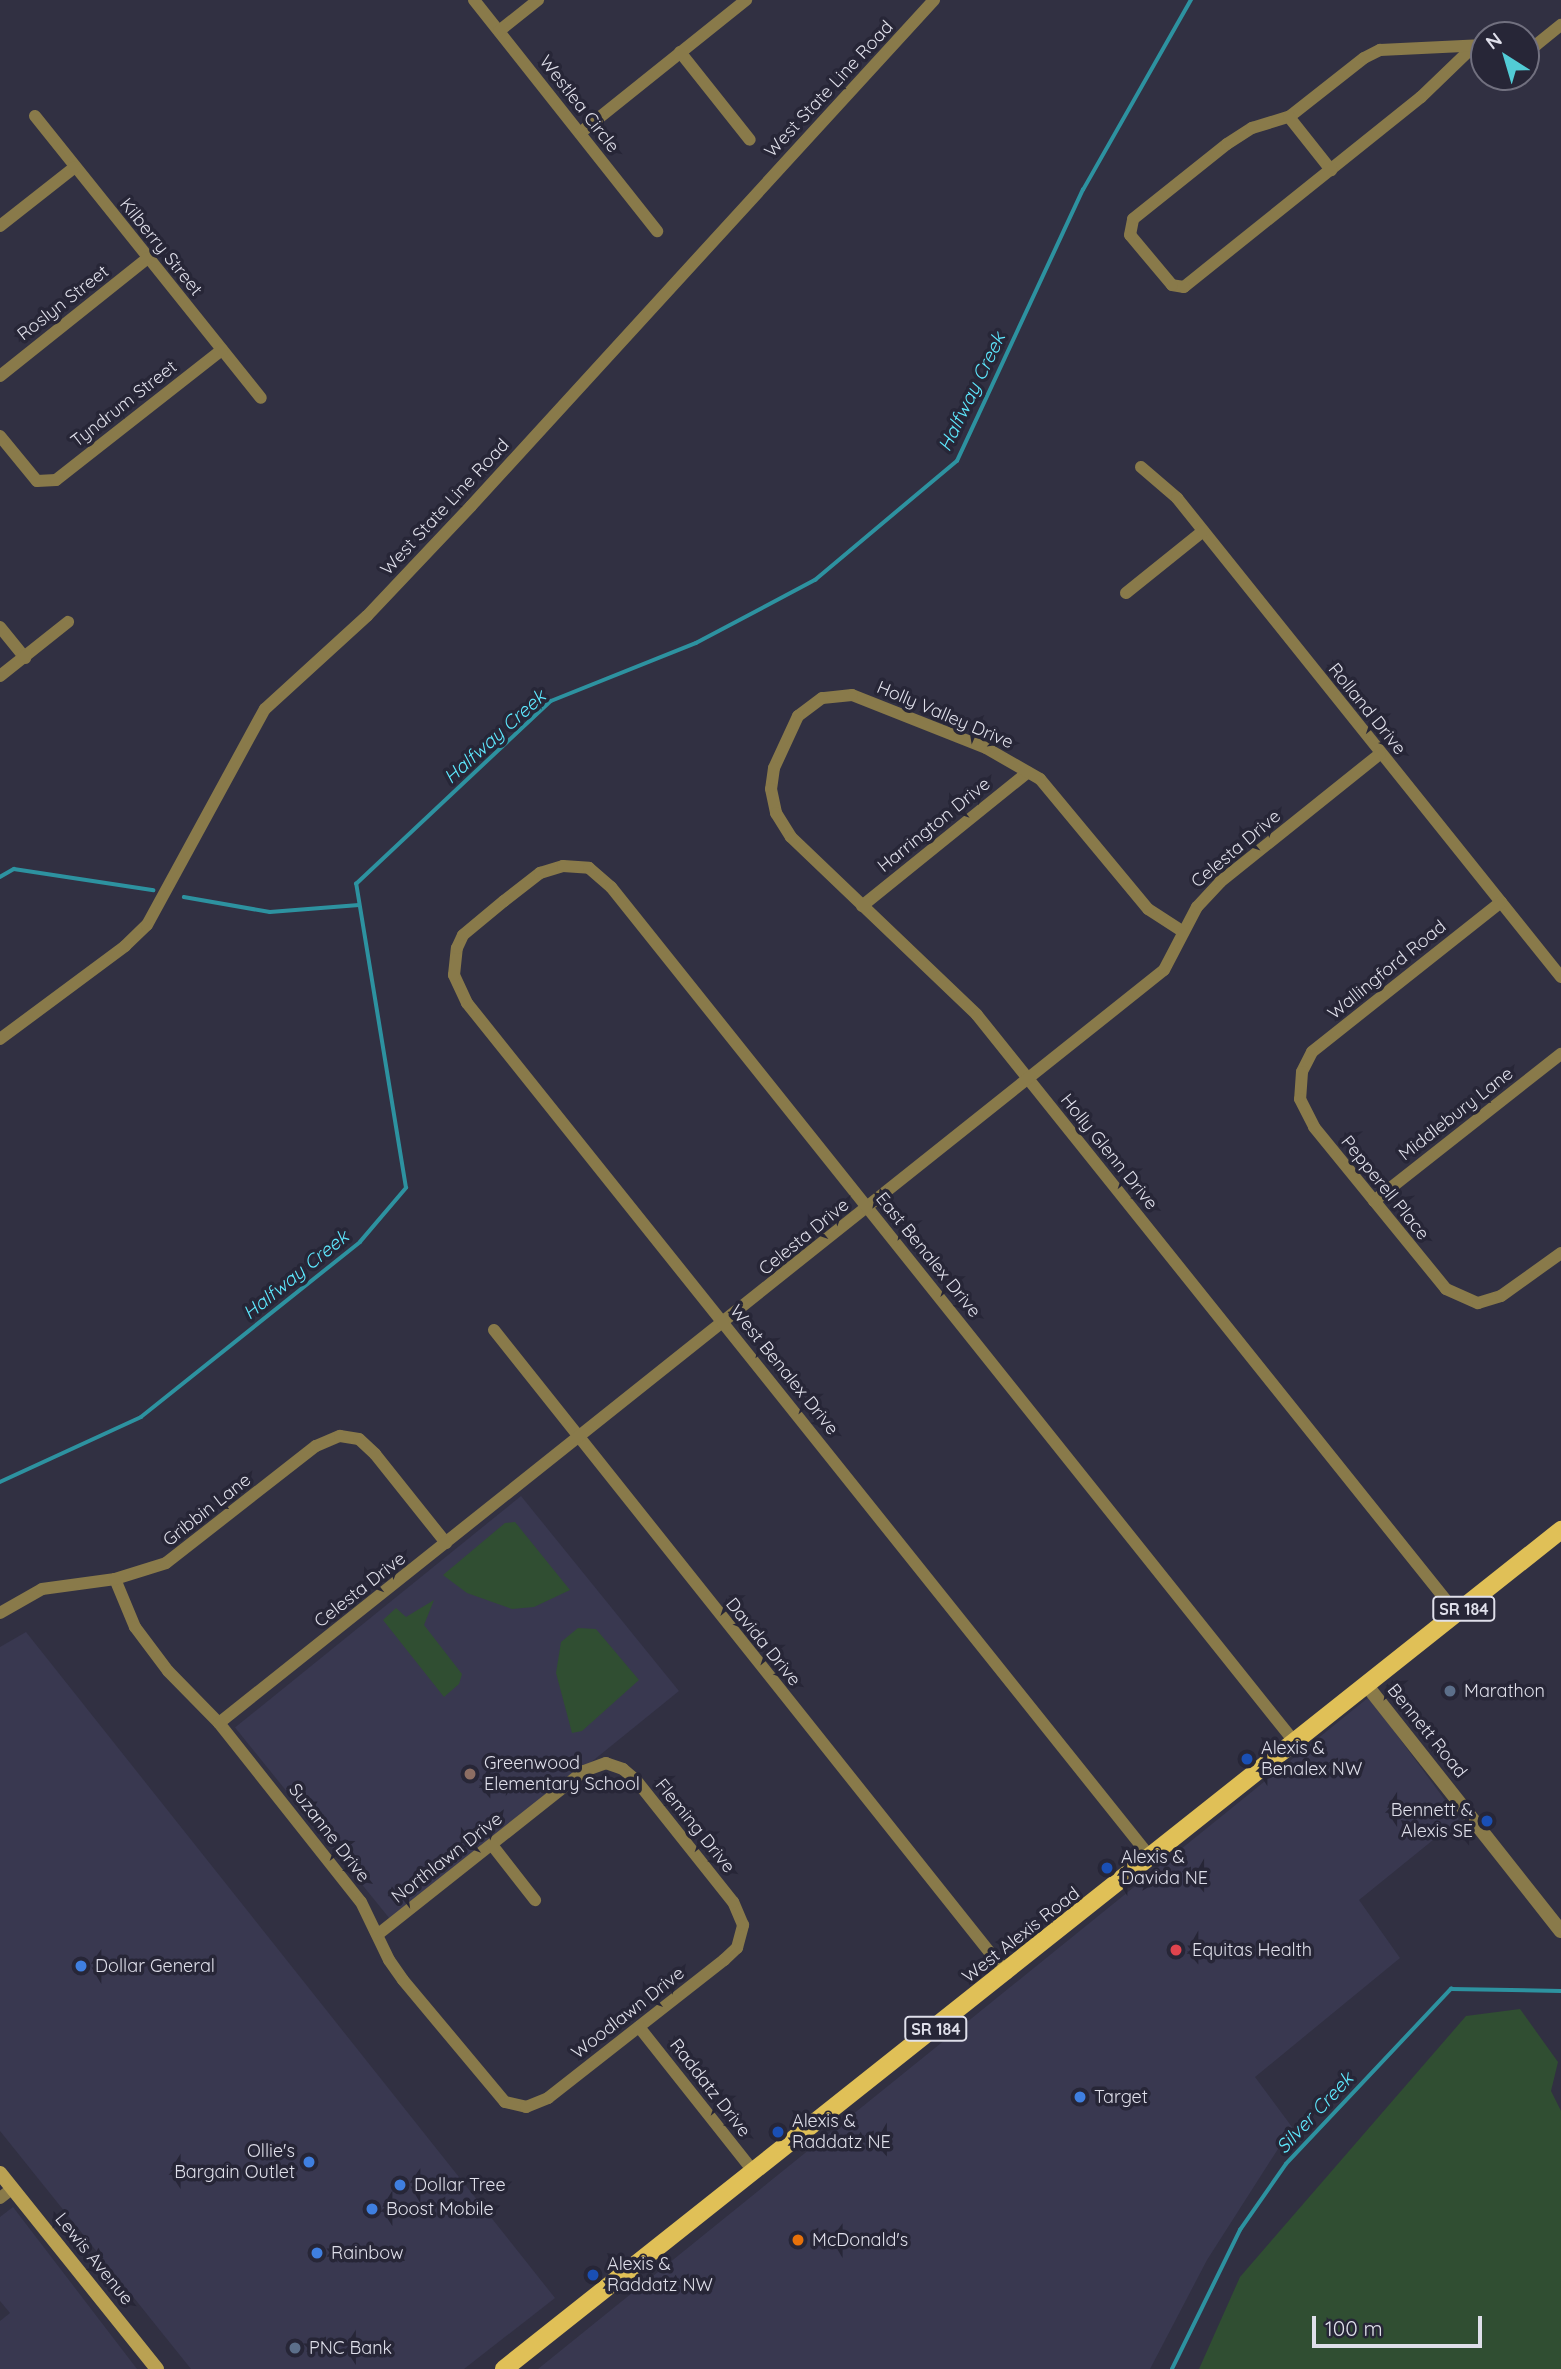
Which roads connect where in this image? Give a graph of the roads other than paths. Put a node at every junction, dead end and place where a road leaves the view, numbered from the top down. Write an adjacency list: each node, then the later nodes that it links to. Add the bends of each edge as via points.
1 (474, 0): 6 (street, Westlea Circle)
2 (538, 0): 6 (street)
3 (746, 0): 9 (street)
4 (934, 0): 39 (street, West State Line Road, via 471,506 367,616 265,709 147,925)
5 (1561, 26): 7 (street)
6 (499, 31): 13 (street, Westlea Circle)
7 (1540, 42)
8 (1470, 45): 12 (street, via 1380,50)
9 (680, 52): 13 (street); 14 (street)
10 (1470, 53): 16 (street)
11 (35, 116): 15 (street, Kilberry Street)
12 (1289, 117): 16 (street); 16 (street, via 1238,135 1133,219 1130,235 1172,285 1184,287)
13 (579, 133): 18 (street, Westlea Circle)
14 (750, 140)
15 (75, 167): 17 (street); 19 (street, Kilberry Street)
16 (1331, 170)
17 (0, 226)
18 (657, 231)
19 (148, 258): 20 (street, Kilberry Street); 21 (street, Roslyn Street)
20 (222, 350): 22 (street, Kilberry Street); 23 (street, Tyndrum Street, via 56,480 47,482 30,474)
21 (0, 376)
22 (261, 398)
23 (0, 436)
24 (1141, 467): 25 (street, Rolland Drive, via 1177,498)
25 (1203, 531): 26 (street); 32 (street, Rolland Drive)
26 (1126, 593)
27 (68, 622): 29 (street)
28 (0, 627): 29 (street)
29 (25, 657): 30 (street)
30 (0, 676)
31 (798, 716): 33 (street, Holly Valley Drive, via 822,698 852,695 986,748); 36 (street, Holly Glenn Drive, via 774,768 771,789 776,813 792,837)
32 (1380, 754): 35 (street, Rolland Drive); 37 (street, Celesta Drive, via 1220,882)
33 (1028, 772): 36 (street, Harrington Drive); 37 (street, Holly Valley Drive, via 1054,793 1148,909)
34 (503, 901): 44 (street, East Benalex Drive, via 550,868 577,865 600,877); 46 (street, West Benalex Drive, via 463,935 453,962 458,989)
35 (1501, 902): 38 (street, Rolland Drive); 41 (street, Wallingford Road, via 1312,1052)
36 (862, 906): 42 (street, Holly Glenn Drive, via 957,992)
37 (1182, 931): 42 (street, Celesta Drive, via 1164,970)
38 (1561, 977)
39 (0, 1039)
40 (1561, 1054): 43 (street, Middlebury Lane)
41 (1303, 1072): 43 (street, Pepperell Place, via 1299,1087 1305,1112)
42 (1029, 1080): 44 (street, Celesta Drive); 53 (street, Holly Glenn Drive)
43 (1374, 1201): 45 (street, Pepperell Place, via 1446,1289 1478,1303 1520,1286)
44 (868, 1209): 46 (street, Celesta Drive); 56 (street, East Benalex Drive)
45 (1561, 1253)
46 (724, 1323): 48 (street, Celesta Drive); 59 (street, West Benalex Drive)
47 (494, 1330): 48 (street, Davida Drive)
48 (579, 1440): 50 (street, Celesta Drive); 64 (street, Davida Drive)
49 (1561, 1531): 53 (main road, West Alexis Road / SR 184)
50 (446, 1544): 51 (street, Gribbin Lane, via 375,1454 359,1439 346,1437 316,1446 166,1563); 55 (street, Celesta Drive)
51 (116, 1579): 52 (street, Gribbin Lane, via 42,1589); 55 (street, Suzanne Drive, via 135,1627 168,1671)
52 (0, 1613)
53 (1457, 1614): 54 (main road, West Alexis Road / SR 184)
54 (1368, 1687): 56 (main road, West Alexis Road / SR 184); 62 (street, Bennett Road)
55 (219, 1723): 63 (street, Suzanne Drive, via 361,1902)
56 (1296, 1744): 59 (main road, West Alexis Road / SR 184)
57 (606, 1763): 58 (street, Northlawn Drive, via 584,1771); 61 (street, Fleming Drive, via 636,1780 733,1902)
58 (492, 1845): 60 (street); 63 (street, Northlawn Drive)
59 (1151, 1858): 64 (main road, West Alexis Road / SR 184)
60 (535, 1900)
61 (743, 1925): 65 (street, Woodlawn Drive, via 737,1948)
62 (1561, 1931)
63 (378, 1934): 66 (street, Suzanne Drive, via 389,1960 419,2000 492,2090)
64 (1007, 1973): 67 (main road, West Alexis Road / SR 184)
65 (639, 2027): 66 (street, Woodlawn Drive, via 537,2106); 67 (street, Raddatz Drive)
66 (517, 2107)
67 (754, 2172): 72 (main road, West Alexis Road / SR 184)
68 (0, 2173): 69 (main road, Lewis Avenue)
69 (13, 2188): 70 (street); 71 (main road, Lewis Avenue)
70 (0, 2198)
71 (157, 2369)
72 (504, 2369)

